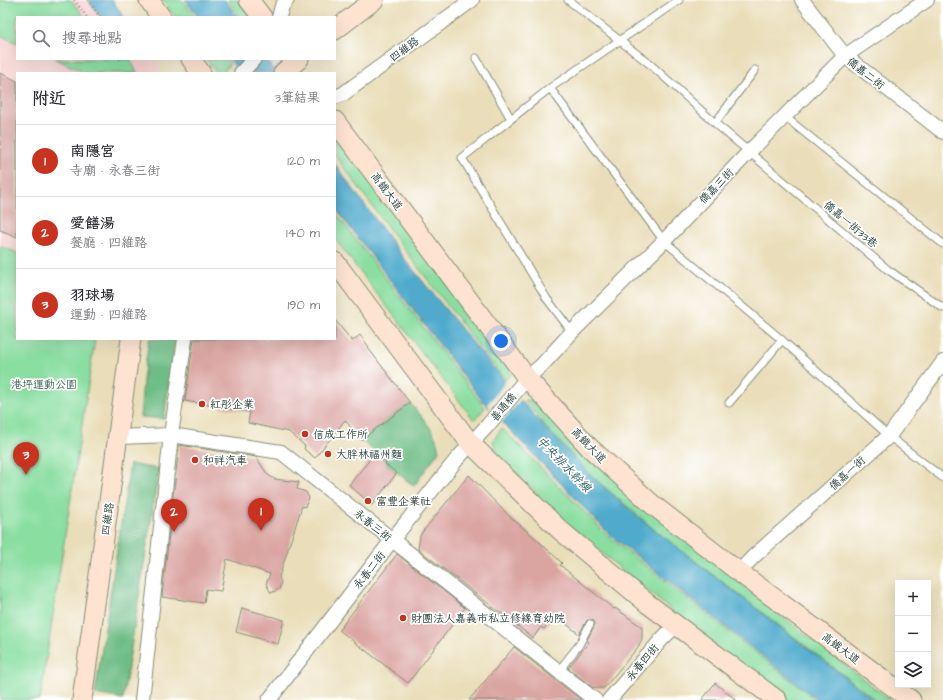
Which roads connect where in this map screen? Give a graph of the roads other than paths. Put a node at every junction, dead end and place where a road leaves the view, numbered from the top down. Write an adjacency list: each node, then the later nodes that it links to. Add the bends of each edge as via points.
1 (149, 0): 10 (street)
2 (249, 0): 11 (street)
3 (287, 0): 12 (street)
4 (374, 0): 13 (street)
5 (472, 0): 23 (street, 四維路, via 343,94)
6 (568, 0): 14 (lane, 僑嘉一街33巷)
7 (679, 0): 14 (lane)
8 (802, 0): 15 (street, 僑嘉二街)
9 (927, 0): 15 (street, 僑嘉三街)
10 (160, 16)
11 (261, 16)
12 (279, 16)
13 (336, 29)
14 (619, 41): 22 (lane); 27 (lane, 僑嘉一街33巷, via 651,65)
15 (845, 56): 24 (street, 僑嘉三街); 28 (street, 僑嘉二街)
16 (476, 58): 25 (lane)
17 (192, 60): 20 (street)
18 (253, 60): 21 (street)
19 (756, 70): 27 (lane)
20 (200, 72)
21 (242, 72)
22 (550, 88): 25 (lane); 30 (lane)
23 (336, 96)
24 (784, 116): 29 (street, 僑嘉三街); 31 (lane)
25 (511, 119): 34 (lane, via 462,158 547,299)
26 (336, 122): 39 (street, 高鐵大道)
27 (715, 123): 29 (lane, 僑嘉一街33巷)
28 (943, 132)
29 (749, 152): 30 (street, 僑嘉三街); 33 (lane, 僑嘉一街33巷, via 887,269)
30 (664, 241): 34 (street, 僑嘉三街); 37 (lane)
31 (943, 244)
32 (336, 263): 45 (street)
33 (943, 308)
34 (572, 332): 39 (street, 僑嘉三街)
35 (131, 340): 44 (street, 四維路)
36 (186, 340): 42 (street)
37 (782, 340): 40 (lane); 43 (lane)
38 (943, 362): 43 (street, 僑嘉一街)
39 (523, 383): 41 (street, 善通橋); 48 (street, 高鐵大道, via 653,505)
40 (728, 403)
41 (488, 425): 45 (street, 永春二街)
42 (171, 435): 44 (street, 永春三街); 47 (street, 永春三街, via 281,452); 53 (street)
43 (889, 436): 46 (lane); 48 (street, 僑嘉一街)
44 (118, 437): 52 (street, 四維路)
45 (470, 443): 47 (street, 永春二街); 50 (street, via 560,530)
46 (943, 478)
47 (392, 540): 51 (street, 永春三街); 54 (street, 永春二街)
48 (739, 572): 58 (street, 高鐵大道)
49 (590, 624): 51 (lane, via 564,664)
50 (676, 625): 56 (street, 永春四街); 57 (street)
51 (561, 674): 55 (street, 永春三街)
52 (82, 700)
53 (142, 700)
54 (269, 700)
55 (595, 700)
56 (609, 700)
57 (777, 700)
58 (911, 700)

